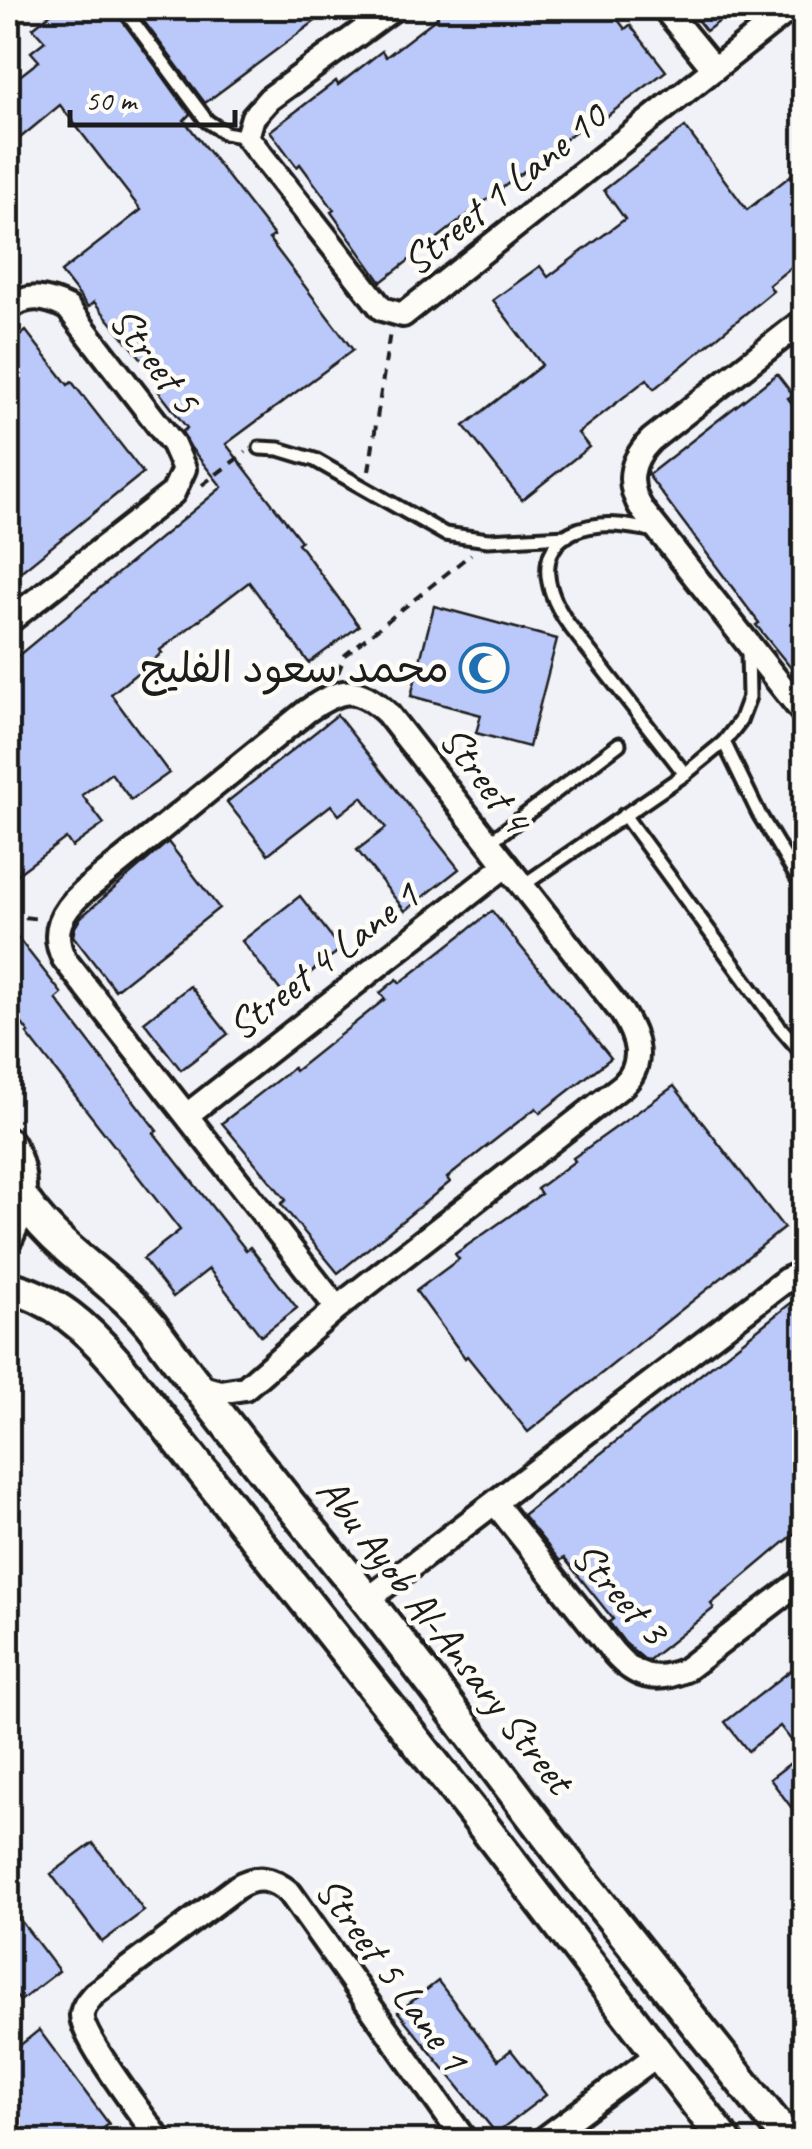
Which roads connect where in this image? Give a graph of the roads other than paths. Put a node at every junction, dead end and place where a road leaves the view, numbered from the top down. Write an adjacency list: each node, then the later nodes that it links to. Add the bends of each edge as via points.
1 (123, 8): 6 (lane, via 207,121)
2 (394, 8): 6 (street, via 269,99)
3 (664, 8): 5 (street)
4 (791, 8): 5 (street, Street 1 Lane 10)
5 (714, 69): 6 (street, Street 1 Lane 10, via 403,315 382,309)
6 (247, 137)
7 (8, 309): 12 (street, Street 5, via 20,299 47,297 68,308 172,444 184,470 173,493)
8 (800, 334): 10 (street, via 658,433 638,455 633,492)
9 (260, 448): 11 (lane, via 315,460 434,530 488,540)
10 (660, 532): 11 (lane, via 609,524); 13 (street)
11 (567, 536): 17 (lane, via 546,567 558,609)
12 (8, 622)
13 (747, 642): 14 (street); 15 (lane, via 749,697)
14 (804, 714)
15 (724, 742): 17 (lane); 22 (lane)
16 (619, 744): 19 (lane)
17 (685, 774): 18 (lane)
18 (624, 816): 21 (lane); 23 (lane)
19 (487, 844): 20 (street, Street 4); 24 (street, Street 4, via 374,701 351,692 329,696 83,892 58,926 64,959)
20 (504, 866): 21 (street, Street 4); 24 (street, Street 4 Lane 1)
21 (521, 887): 30 (street, Street 4, via 627,1021 638,1049 636,1068 623,1086)
22 (804, 888)
23 (804, 1055)
24 (187, 1115): 30 (street)
25 (8, 1144): 26 (street)
26 (20, 1194): 27 (street); 31 (street, Abu Ayob Al-Ansary Street, via 56,1242 130,1301)
27 (8, 1235)
28 (803, 1267): 34 (street)
29 (8, 1286): 38 (street, Abu Ayob Al-Ansary Street, via 57,1306 91,1334)
30 (337, 1308): 32 (street, Street 4)
31 (195, 1385): 32 (street, via 220,1392); 33 (street, Abu Ayob Al-Ansary Street)
32 (245, 1388): 33 (street)
33 (235, 1438): 36 (street, Abu Ayob Al-Ansary Street)
34 (495, 1503): 35 (street, Street 3, via 614,1653 647,1678 685,1670); 36 (street)
35 (804, 1578)
36 (367, 1600): 37 (street, Abu Ayob Al-Ansary Street)
37 (514, 1792): 38 (street, via 519,1806 508,1825 494,1829); 39 (street, Abu Ayob Al-Ansary Street)
38 (481, 1823): 40 (street, Abu Ayob Al-Ansary Street)
39 (564, 1858): 40 (street, via 547,1851 530,1859); 46 (street, Abu Ayob Al-Ansary Street)
40 (531, 1889): 41 (street, Abu Ayob Al-Ansary Street)
41 (657, 2055): 44 (street); 45 (street, Abu Ayob Al-Ansary Street)
42 (161, 2142): 43 (street, Street 5 Lane 1, via 90,2039 82,2010 94,1994 236,1887 265,1879 290,1893)
43 (466, 2142)
44 (540, 2142)
45 (726, 2142)
46 (790, 2142)

